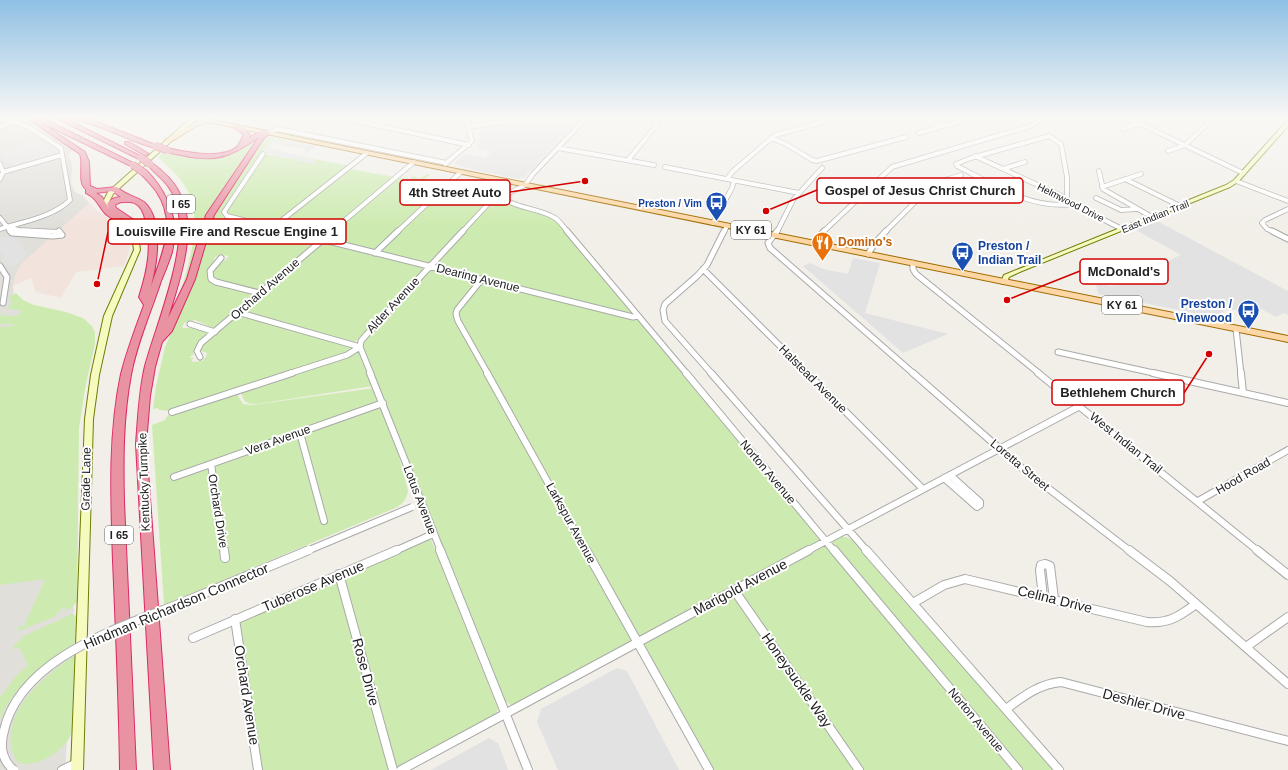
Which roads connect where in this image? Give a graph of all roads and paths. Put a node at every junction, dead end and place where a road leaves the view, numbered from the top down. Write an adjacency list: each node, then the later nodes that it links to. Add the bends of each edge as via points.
1 (62, 154): 41 (street); 69 (street, via 70,202 53,211)
2 (83, 154): 36 (highway)
3 (111, 154): 89 (highway, I 65, bridge, via 133,165 152,180 169,209 170,239)
4 (139, 154): 27 (highway, I 65)
5 (140, 154): 27 (highway)
6 (153, 154): 53 (main road)
7 (184, 154): 26 (highway, bridge, via 198,157)
8 (222, 154): 26 (highway)
9 (249, 154): 96 (highway, via 210,215 191,279 167,331)
10 (263, 154): 70 (street, Dearing Avenue, via 225,209 225,215)
11 (366, 154): 70 (street)
12 (372, 154): 30 (main road, KY 61)
13 (406, 154): 31 (street)
14 (457, 154): 31 (street)
15 (552, 154): 51 (street)
16 (593, 154): 29 (street)
17 (633, 154): 29 (street)
18 (753, 154): 47 (street)
19 (802, 154): 20 (street, via 818,161)
20 (843, 154)
21 (936, 154): 77 (street, via 892,167 818,236)
22 (982, 154): 28 (street)
23 (1063, 154): 57 (street)
24 (1204, 154): 43 (street)
25 (1260, 154): 43 (main road, East Indian Trail)
26 (219, 155)
27 (144, 156): 96 (highway, Kentucky Turnpike / I 65, bridge, via 153,162 172,185 180,202 184,225 182,254)
28 (975, 156): 39 (street, Helmwood Drive); 59 (street, via 955,164 1033,202)
29 (628, 160): 34 (street)
30 (414, 162): 37 (main road, KY 61); 75 (street, Orchard Avenue)
31 (447, 162): 37 (street)
32 (1025, 162): 39 (street)
33 (0, 164): 41 (street)
34 (654, 165)
35 (665, 167): 47 (street)
36 (86, 168): 53 (highway, via 86,185 90,189 101,191); 66 (highway, via 83,171 83,187 100,199 106,211 118,218)
37 (440, 168): 42 (main road, KY 61)
38 (822, 168): 54 (street)
39 (1003, 169): 57 (street, Helmwood Drive)
40 (1099, 171): 52 (street)
41 (3, 172): 46 (street)
42 (461, 172): 51 (main road, KY 61); 78 (street)
43 (1243, 173): 50 (main road, East Indian Trail)
44 (1141, 174): 48 (street)
45 (961, 175): 79 (street, via 930,186)
46 (0, 179)
47 (727, 179): 49 (street)
48 (1125, 179): 52 (street); 60 (street)
49 (734, 180): 54 (street); 67 (street)
50 (1236, 181): 58 (street); 60 (main road, East Indian Trail)
51 (525, 185): 55 (street, Alder Avenue); 67 (main road, KY 61)
52 (1102, 187): 61 (street)
53 (114, 188): 63 (highway, via 120,195 140,203); 66 (main road, via 107,196 106,202 109,209)
54 (799, 193): 74 (street, via 790,203)
55 (502, 198): 83 (street, Alder Avenue, via 488,204); 91 (street, Norton Avenue, via 519,207 546,213 557,219)
56 (1096, 198): 61 (street, via 1116,209)
57 (1067, 199): 59 (street, Helmwood Drive)
58 (1288, 201)
59 (1073, 204): 73 (street, Helmwood Drive)
60 (1180, 206): 64 (main road, East Indian Trail)
61 (1137, 209): 64 (street)
62 (1288, 209): 76 (street, via 1263,221 1265,228)
63 (148, 216): 72 (highway, via 138,205 128,200 112,202 111,206 134,224); 89 (highway, via 154,248 151,271 143,298)
64 (1152, 217): 73 (main road, East Indian Trail)
65 (0, 218): 69 (street)
66 (124, 218): 72 (main road)
67 (713, 222): 68 (main road, KY 61)
68 (727, 226): 74 (main road, KY 61); 84 (street)
69 (6, 227): 69 (street, via 12,233 62,235 59,231 19,230); 71 (street)
70 (272, 228): 75 (street, Dearing Avenue)
71 (0, 229)
72 (134, 229): 135 (main road, Grade Lane, via 137,250 108,316 95,375 89,419)
73 (1122, 229): 86 (main road, East Indian Trail, via 1006,276)
74 (774, 235): 77 (main road, KY 61); 106 (street, Loretta Street, via 768,244 772,250)
75 (322, 240): 78 (street, Dearing Avenue); 87 (street, Orchard Avenue)
76 (1288, 240)
77 (814, 243): 79 (main road, KY 61)
78 (375, 253): 83 (street, Dearing Avenue)
79 (868, 254): 81 (main road, KY 61)
80 (221, 258): 87 (street, via 210,271 211,279)
81 (913, 264): 86 (main road, KY 61); 103 (street, West Indian Trail, via 916,274)
82 (0, 266): 88 (street, via 7,277)
83 (430, 267): 85 (street, Dearing Avenue); 97 (street, Alder Avenue, via 366,334)
84 (703, 269): 111 (street, Halstead Avenue); 115 (street, Norton Avenue, via 665,304 665,321)
85 (482, 279): 91 (street, Dearing Avenue); 129 (street, Larkspur Avenue, via 457,310 458,321)
86 (1004, 282): 93 (main road, KY 61)
87 (259, 293): 90 (street, Orchard Avenue)
88 (4, 303)
89 (149, 305): 138 (highway, I 65, via 126,374 118,442 120,574)
90 (238, 312): 94 (street, Orchard Avenue); 97 (street)
91 (638, 316): 117 (street, Norton Avenue)
92 (190, 324): 94 (street)
93 (1236, 328): 95 (main road, KY 61); 100 (street)
94 (215, 332): 99 (street, Orchard Avenue, via 198,346 197,352)
95 (1288, 339)
96 (157, 342): 139 (highway, Kentucky Turnpike / I 65, via 145,396 140,454)
97 (360, 347): 101 (street, Lotus Avenue); 104 (street, Alder Avenue, via 347,355)
98 (1058, 352): 100 (street)
99 (200, 356)
100 (1242, 393): 102 (street)
101 (383, 403): 105 (street, Vera Avenue); 113 (street, Lotus Avenue)
102 (1288, 403)
103 (1080, 406): 106 (street, Marigold Avenue); 112 (street, West Indian Trail)
104 (172, 412)
105 (300, 433): 108 (street, Vera Avenue); 114 (street)
106 (1000, 449): 109 (street, Marigold Avenue); 125 (street, Loretta Street, via 1041,484 1147,562)
107 (1288, 450): 112 (street, Hood Road)
108 (211, 464): 110 (street, Vera Avenue); 118 (street, Orchard Drive)
109 (947, 476): 109 (street, via 970,503 977,507 980,505 980,502); 111 (street, Marigold Avenue)
110 (174, 477)
111 (923, 489): 115 (street, Marigold Avenue)
112 (1198, 502): 120 (street, West Indian Trail)
113 (421, 503): 116 (street, Lotus Avenue); 136 (street, Hindman Richardson Connector, bridge, via 127,626 73,651 54,663 20,696 8,716 3,731 2,748 8,766)
114 (324, 521)
115 (848, 530): 117 (street, Marigold Avenue); 124 (street, Norton Avenue)
116 (433, 534): 119 (street, Tuberose Avenue); 133 (street, Lotus Avenue)
117 (826, 540): 121 (street, Marigold Avenue); 146 (street, Norton Avenue)
118 (225, 558)
119 (339, 574): 127 (street, Tuberose Avenue); 141 (street, Rose Drive)
120 (1288, 575)
121 (734, 590): 129 (street, Marigold Avenue); 145 (street, Honeysuckle Way)
122 (1043, 597): 123 (street, Celina Drive); 123 (street, via 1040,570 1041,565 1045,564 1050,566); 124 (street, Celina Drive, via 975,580 959,579 947,583)
123 (1054, 599): 125 (street, Celina Drive, via 1160,624 1172,620)
124 (913, 603): 132 (street, Norton Avenue)
125 (1196, 604): 130 (street, Loretta Street)
126 (1288, 617): 130 (street)
127 (235, 619): 128 (street, Tuberose Avenue); 140 (street, Orchard Avenue)
128 (193, 638)
129 (638, 642): 133 (street, Marigold Avenue); 144 (street, Larkspur Avenue)
130 (1246, 647): 131 (street, Loretta Street)
131 (1288, 684)
132 (1006, 709): 134 (street, Deshler Drive, via 1039,686 1062,682); 147 (street, Norton Avenue)
133 (506, 713): 142 (street, Marigold Avenue); 143 (street, Lotus Avenue)
134 (1288, 741)
135 (77, 767): 137 (street)
136 (14, 770)
137 (62, 770)
138 (128, 770)
139 (162, 770)
140 (258, 770)
141 (393, 770)
142 (402, 770)
143 (528, 770)
144 (709, 770)
145 (859, 770)
146 (1018, 770)
147 (1059, 770)

